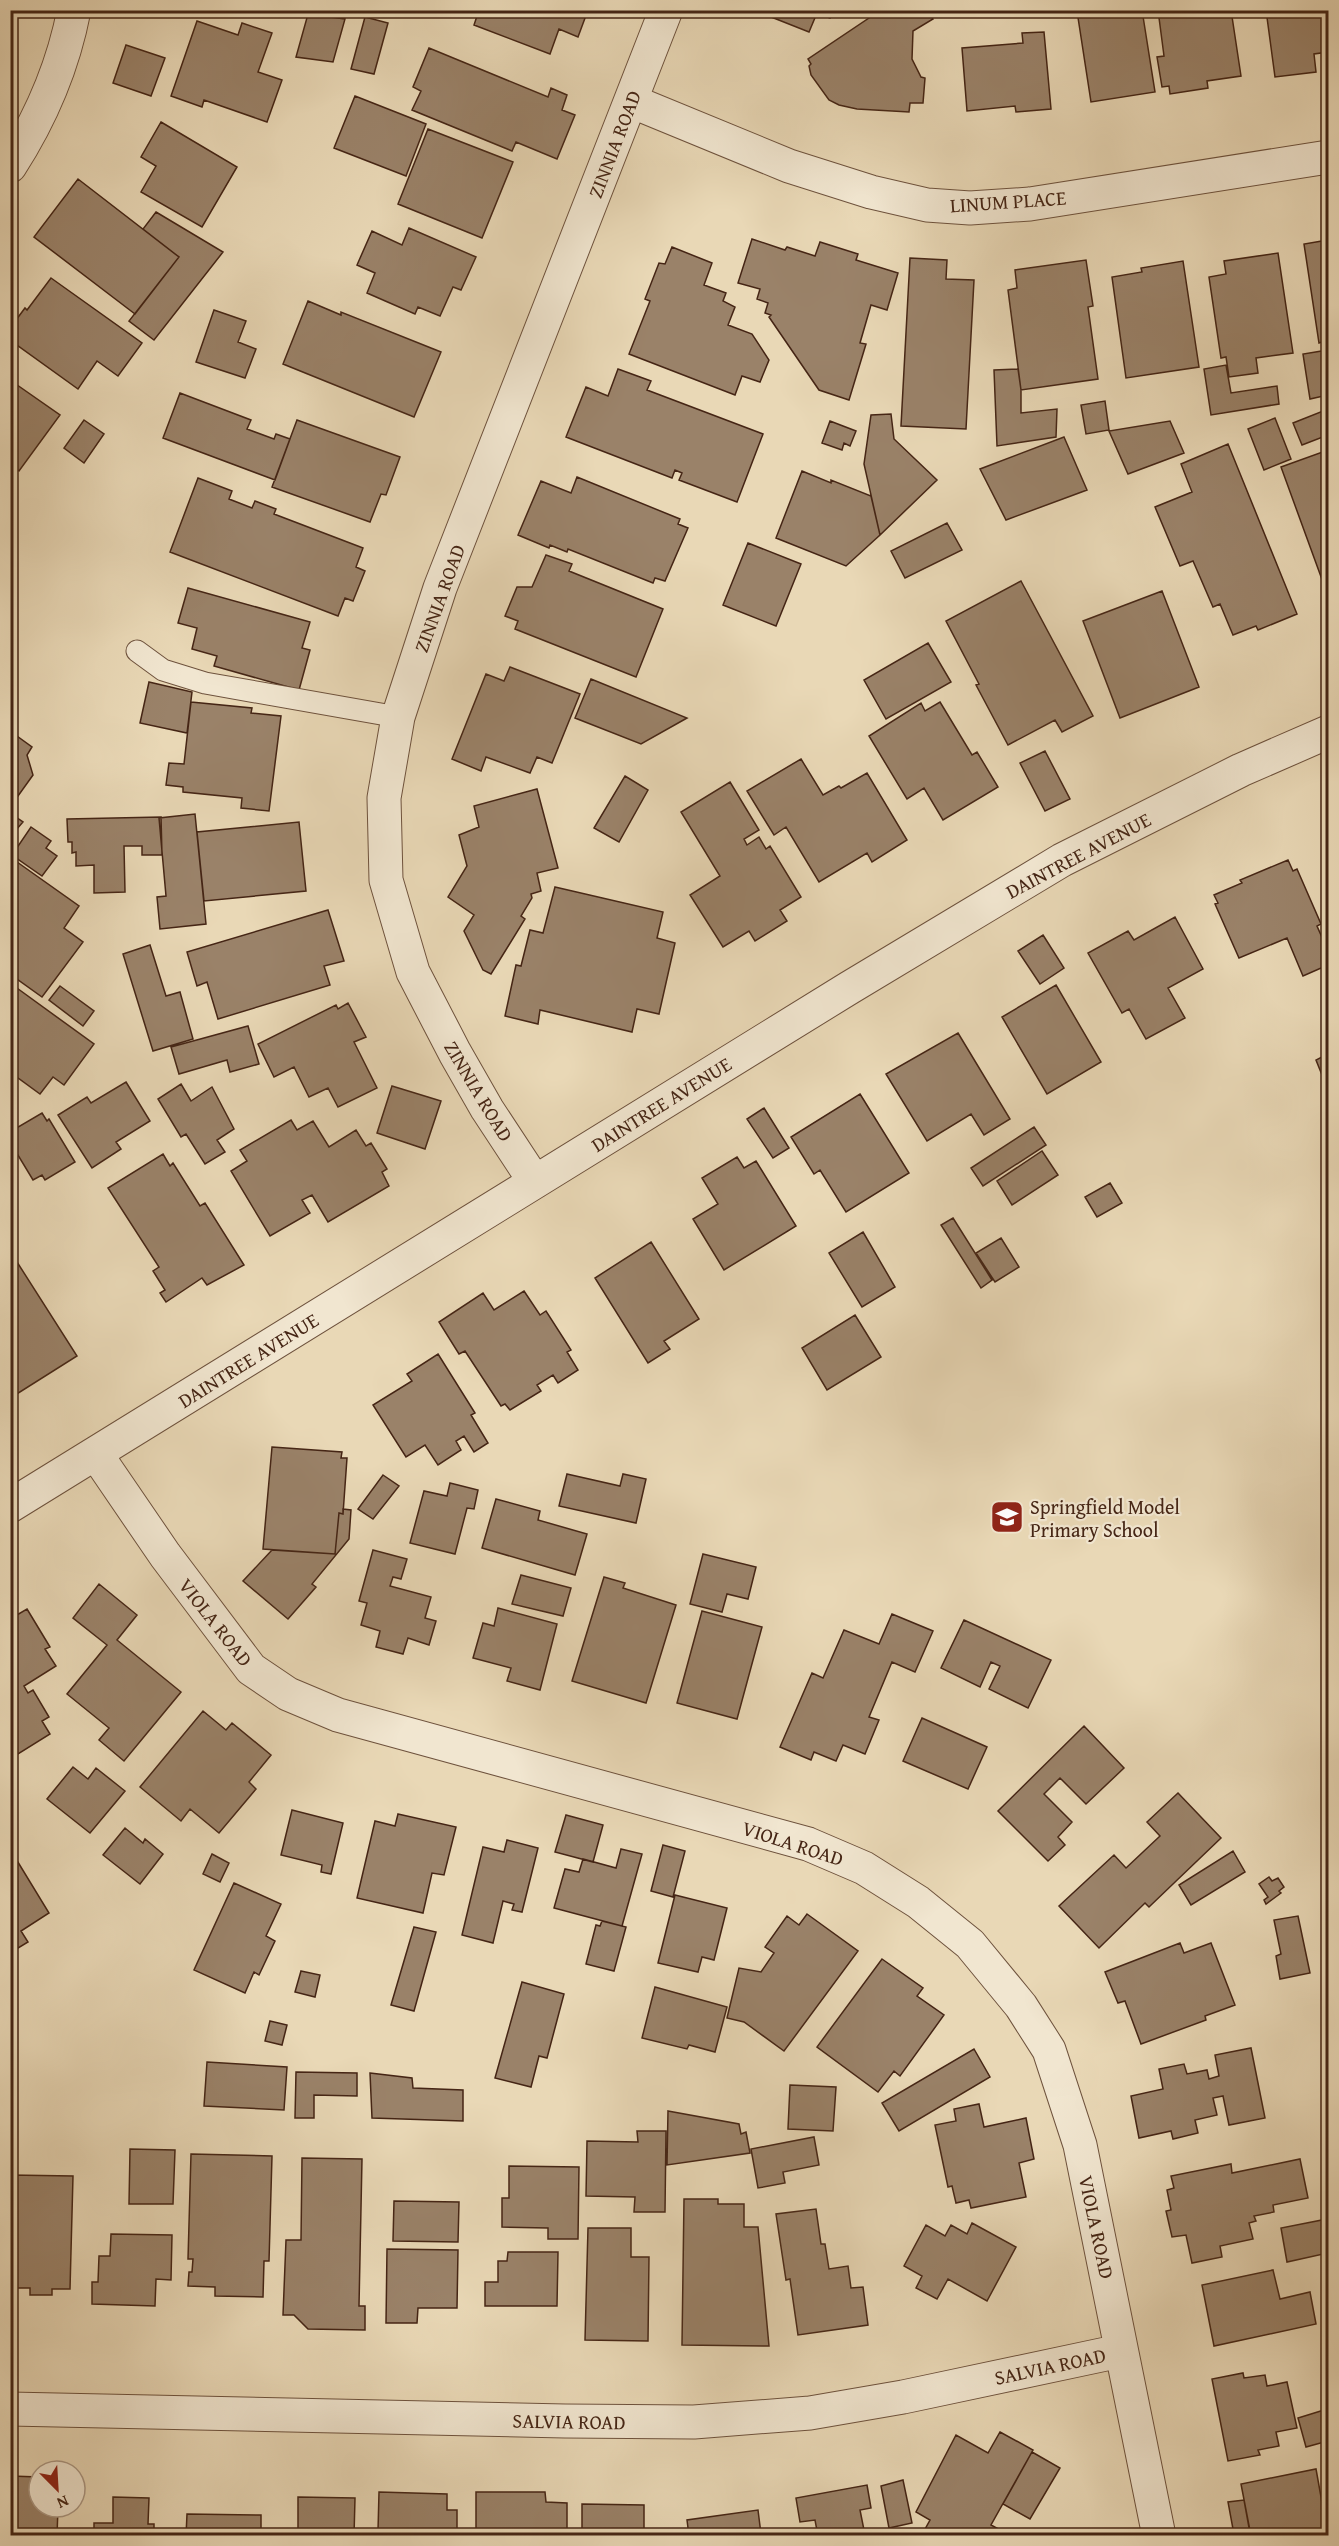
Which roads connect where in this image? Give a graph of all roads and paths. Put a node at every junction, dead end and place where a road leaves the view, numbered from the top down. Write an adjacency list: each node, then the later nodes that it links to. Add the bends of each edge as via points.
1 (74, 10): 5 (street, via 54,85)
2 (666, 10): 3 (street, ZINNIA ROAD)
3 (631, 101): 4 (street, LINUM PLACE, via 789,166 927,205 970,208 1030,204); 7 (street, ZINNIA ROAD, via 440,588)
4 (1329, 157)
5 (10, 166)
6 (137, 651): 7 (lane, via 163,670 205,683)
7 (398, 717): 9 (street, ZINNIA ROAD, via 384,798 386,880 413,972 487,1109)
8 (1329, 732): 9 (street, DAINTREE AVENUE, via 1241,770 1062,860)
9 (535, 1182): 10 (street, DAINTREE AVENUE)
10 (96, 1454): 11 (street, DAINTREE AVENUE); 12 (street, VIOLA ROAD, via 226,1639 251,1669 288,1694 338,1715 808,1844 864,1868 918,1902 970,1944 1021,2006 1049,2050 1080,2145)
11 (10, 1506)
12 (1120, 2351): 13 (street, SALVIA ROAD, via 810,2413 694,2422); 14 (street, VIOLA ROAD)
13 (10, 2409)
14 (1159, 2535)

